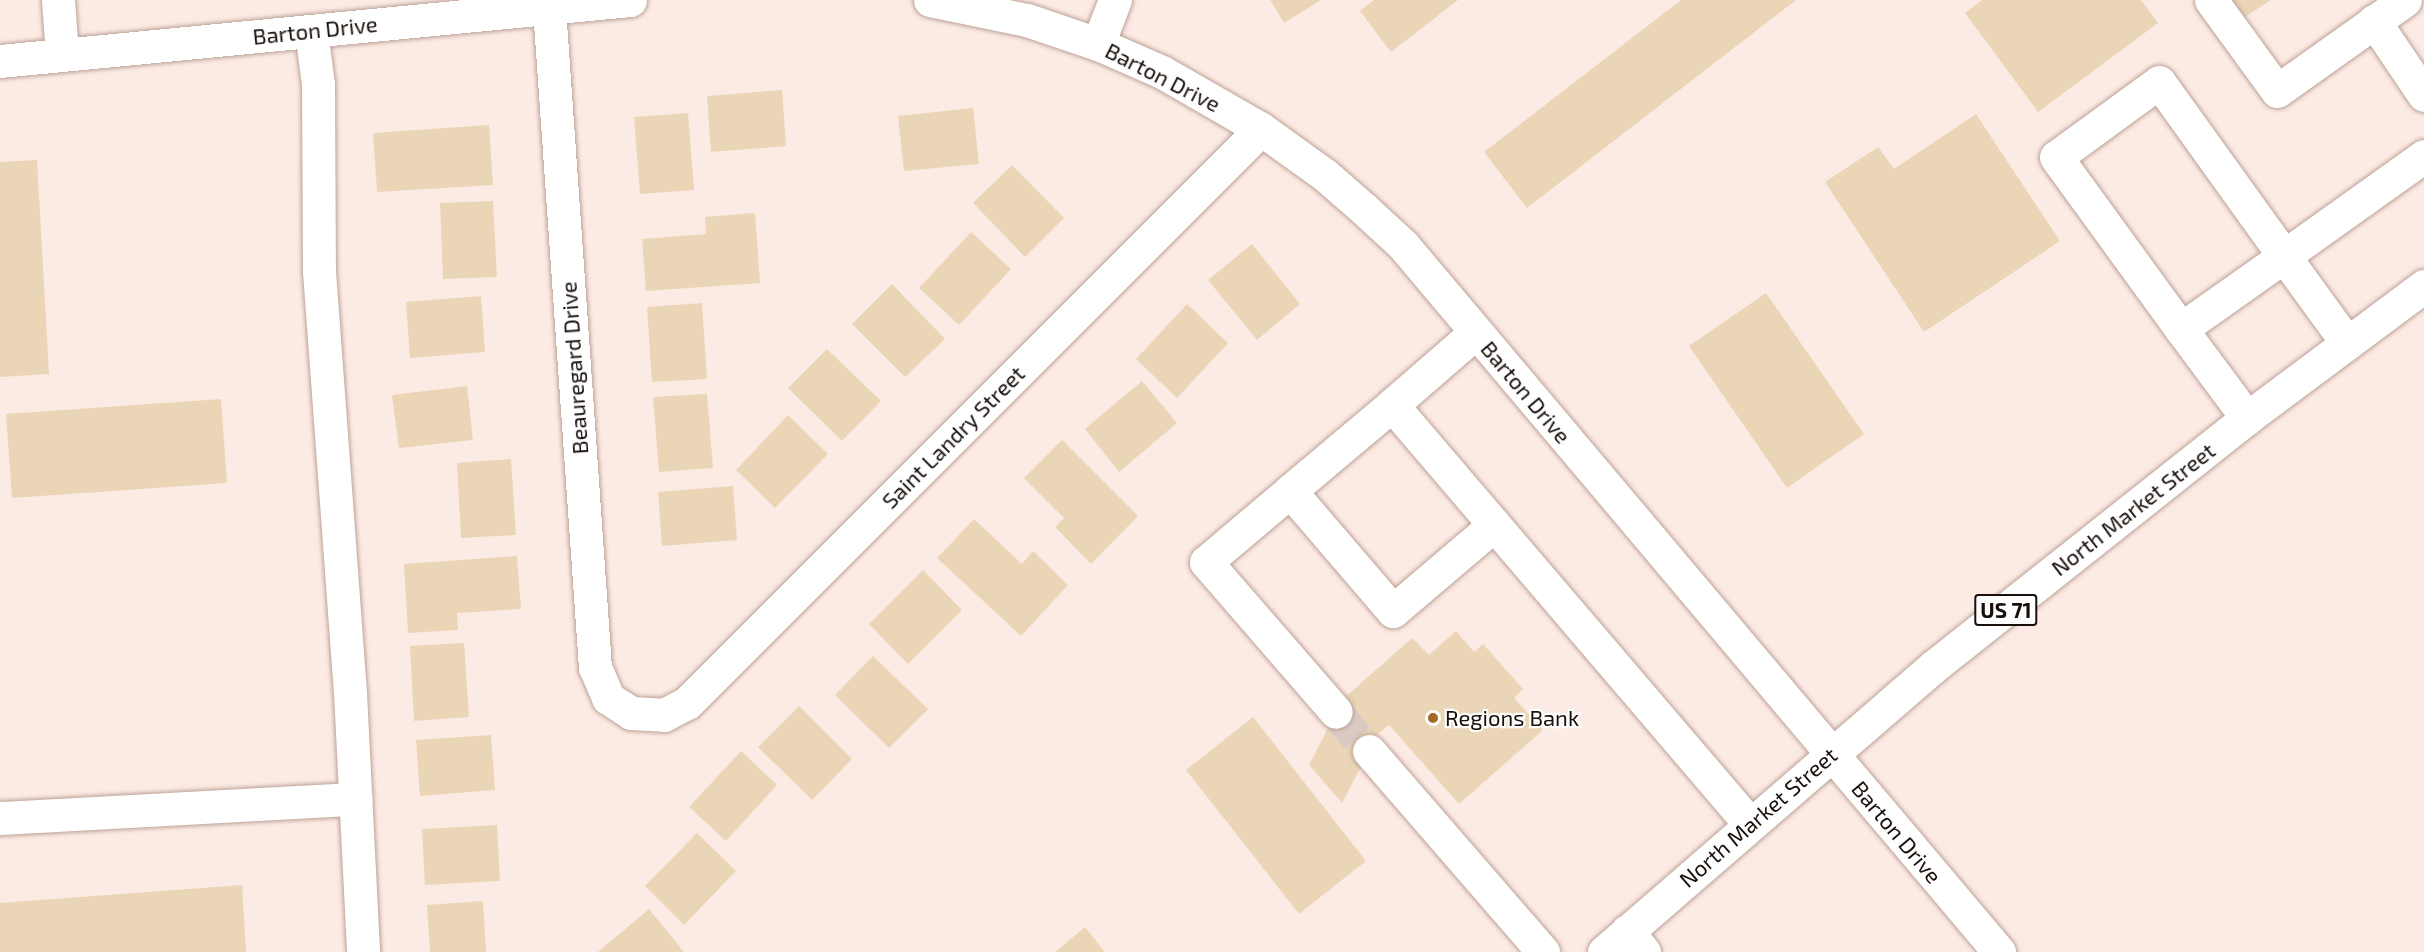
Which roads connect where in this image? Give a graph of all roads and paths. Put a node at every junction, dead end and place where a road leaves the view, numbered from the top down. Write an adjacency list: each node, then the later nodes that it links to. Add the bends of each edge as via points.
1 (58, 0): 11 (street)
2 (630, 0): 7 (street, Barton Drive)
3 (1115, 0): 10 (street)
4 (2211, 0): 8 (street, via 2277,91)
5 (2405, 0): 8 (street)
6 (950, 1): 10 (street, Barton Drive, via 1027,20)
7 (536, 6): 9 (street, Barton Drive); 26 (street, Beauregard Drive, via 595,667 608,698)
8 (2374, 21): 13 (street)
9 (311, 30): 11 (street, Barton Drive); 29 (street, via 318,84 319,271)
10 (1098, 44): 14 (street, Barton Drive, via 1162,72)
11 (62, 55): 12 (street, Barton Drive)
12 (0, 61)
13 (2424, 95)
14 (1261, 129): 19 (street, Barton Drive, via 1325,175 1403,245); 26 (street, Saint Landry Street, via 687,703 664,715)
15 (2424, 156): 16 (street)
16 (2284, 256): 18 (street); 18 (street, via 2159,82 2056,157); 20 (street)
17 (2424, 286): 20 (street, North Market Street / US 71)
18 (2181, 329): 22 (street)
19 (1476, 332): 21 (street); 28 (street, Barton Drive)
20 (2347, 343): 22 (street, North Market Street / US 71)
21 (1392, 405): 23 (street); 24 (street)
22 (2247, 418): 28 (street, North Market Street / US 71)
23 (1290, 491): 24 (street, via 1393,611); 25 (street, via 1206,562)
24 (1494, 525): 31 (street)
25 (1336, 712)
26 (631, 713)
27 (1369, 751): 34 (street)
28 (1831, 754): 31 (street, North Market Street / US 71); 35 (street, Barton Drive)
29 (355, 799): 30 (street); 33 (street)
30 (0, 818)
31 (1749, 823): 32 (street, North Market Street / US 71)
32 (1625, 945)
33 (363, 952)
34 (1543, 952)
35 (2000, 952)

